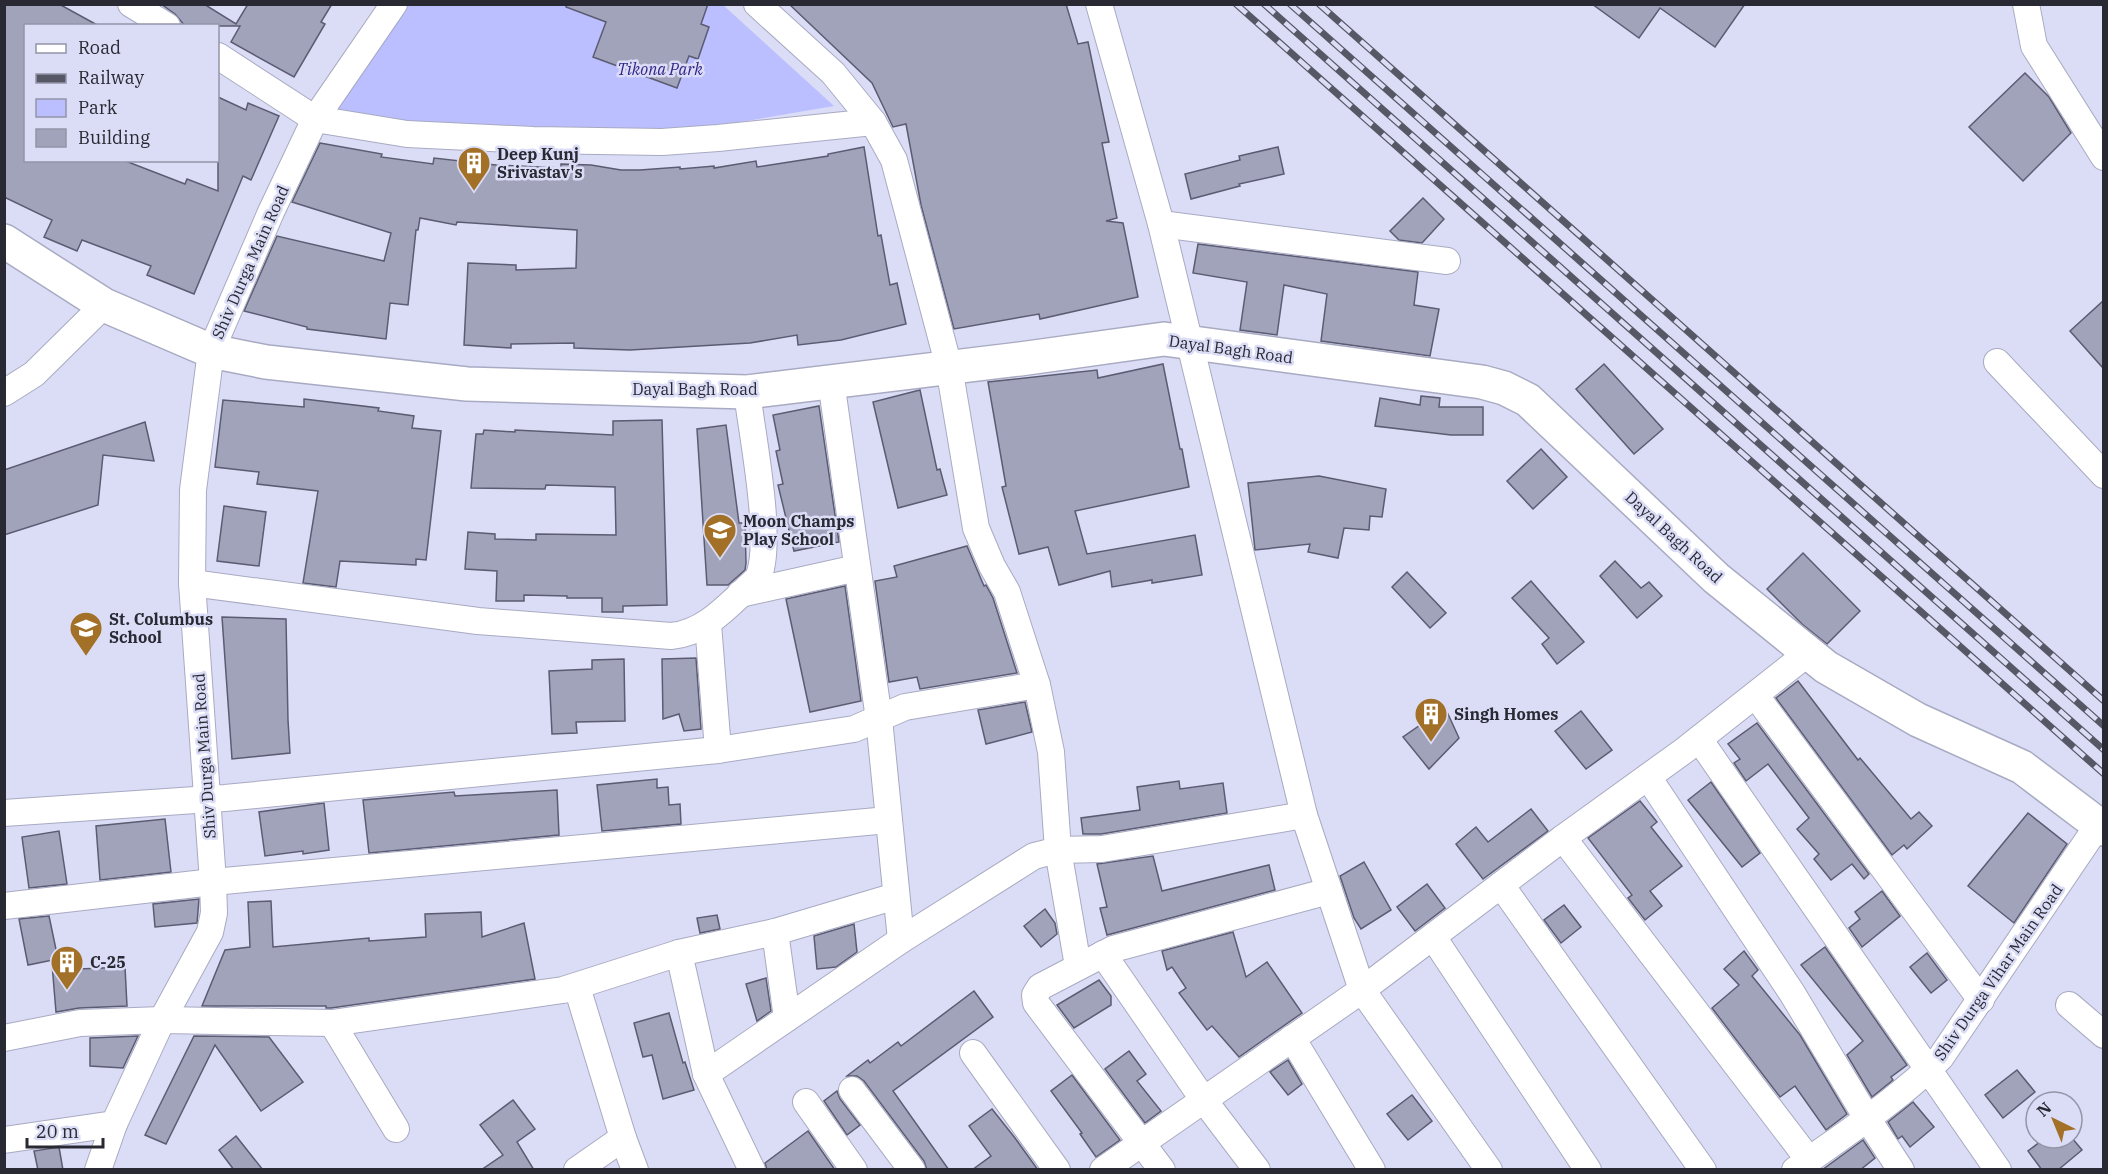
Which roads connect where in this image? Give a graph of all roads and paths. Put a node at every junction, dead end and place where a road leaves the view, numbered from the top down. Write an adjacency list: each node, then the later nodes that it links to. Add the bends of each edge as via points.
1 (131, 4): 6 (street)
2 (394, 4): 8 (street, Shiv Durga Main Road)
3 (757, 4): 9 (street, via 833,73)
4 (1099, 4): 11 (street)
5 (2026, 4): 10 (street, via 2034,46)
6 (164, 24)
7 (219, 57): 8 (street)
8 (315, 119): 9 (street, via 407,134 662,142); 16 (street, Shiv Durga Main Road, via 270,212)
9 (873, 122): 18 (street, via 894,160)
10 (2103, 156)
11 (1161, 224): 13 (street); 15 (street)
12 (4, 241): 14 (street)
13 (1447, 261)
14 (104, 305): 16 (street); 21 (street, via 34,374)
15 (1191, 344): 18 (street, Dayal Bagh Road, via 1164,339 1142,341); 27 (street, Dayal Bagh Road, via 1482,382 1518,394 1716,578); 36 (street)
16 (211, 351): 20 (street, Dayal Bagh Road, via 266,363 467,384); 24 (street, Shiv Durga Main Road, via 193,490)
17 (1997, 362): 22 (street)
18 (949, 367): 19 (street, Dayal Bagh Road); 28 (street, via 976,528 1007,591)
19 (831, 381): 20 (street, Dayal Bagh Road); 23 (street)
20 (747, 392): 25 (street, via 763,515 764,561 758,578)
21 (4, 393)
22 (2103, 475)
23 (857, 568): 25 (street); 30 (street)
24 (192, 583): 26 (street, via 478,621 660,635 681,635); 34 (street, Shiv Durga Main Road)
25 (740, 594): 26 (street)
26 (708, 624): 32 (street)
27 (1808, 653): 29 (street); 38 (street, Dayal Bagh Road, via 1918,720 2022,767)
28 (1037, 685): 30 (street, via 905,707); 40 (street, via 1053,771)
29 (1756, 696): 31 (street); 54 (street)
30 (879, 718): 32 (street, via 854,729); 37 (street)
31 (1699, 739): 33 (street); 63 (street)
32 (718, 750): 34 (street)
33 (1648, 777): 39 (street); 68 (street, via 1792,993)
34 (207, 799): 35 (street); 41 (street, Shiv Durga Main Road)
35 (4, 813)
36 (1304, 815): 40 (street, via 1102,849); 43 (street)
37 (888, 820): 41 (street); 44 (street)
38 (2101, 827): 54 (street, Shiv Durga Vihar Main Road)
39 (1563, 838): 42 (street); 74 (street)
40 (1058, 850): 48 (street, via 1034,856); 51 (street)
41 (213, 882): 45 (street); 57 (street, Shiv Durga Main Road, via 210,932)
42 (1502, 885): 47 (street); 88 (street)
43 (1329, 891): 50 (street, via 1113,948); 53 (street)
44 (896, 896): 46 (street); 48 (street)
45 (4, 906)
46 (775, 932): 49 (street); 56 (street)
47 (1433, 937): 53 (street); 87 (street)
48 (901, 940): 56 (street)
49 (679, 953): 52 (street); 64 (street)
50 (1103, 954): 51 (street); 66 (street)
51 (1078, 966): 73 (street, via 1040,987 1036,1003)
52 (577, 987): 58 (street); 71 (street)
53 (1362, 990): 61 (street); 86 (street)
54 (1981, 1000): 63 (street, Shiv Durga Vihar Main Road, via 1947,1050)
55 (2069, 1005): 59 (street)
56 (787, 1018): 64 (street)
57 (162, 1020): 58 (street); 60 (street, via 80,1023); 69 (street, Shiv Durga Main Road)
58 (332, 1023): 70 (street)
59 (2103, 1035)
60 (4, 1038)
61 (1292, 1038): 66 (street); 85 (street)
62 (974, 1053): 81 (street)
63 (1928, 1070): 68 (street, Shiv Durga Vihar Main Road); 90 (street)
64 (706, 1074): 78 (street)
65 (852, 1090): 80 (street)
66 (1203, 1099): 73 (street); 84 (street)
67 (806, 1101): 79 (street)
68 (1867, 1118): 74 (street, Shiv Durga Vihar Main Road); 89 (street)
69 (114, 1124): 72 (street); 75 (street, Shiv Durga Main Road)
70 (396, 1129)
71 (623, 1138): 76 (street); 77 (street)
72 (4, 1140)
73 (1143, 1142): 82 (street); 83 (street)
74 (1802, 1165)
75 (98, 1170)
76 (577, 1170)
77 (635, 1170)
78 (752, 1170)
79 (854, 1170)
80 (912, 1170)
81 (1057, 1170)
82 (1103, 1170)
83 (1162, 1170)
84 (1257, 1170)
85 (1372, 1170)
86 (1489, 1170)
87 (1588, 1170)
88 (1703, 1170)
89 (1901, 1170)
90 (1998, 1170)

